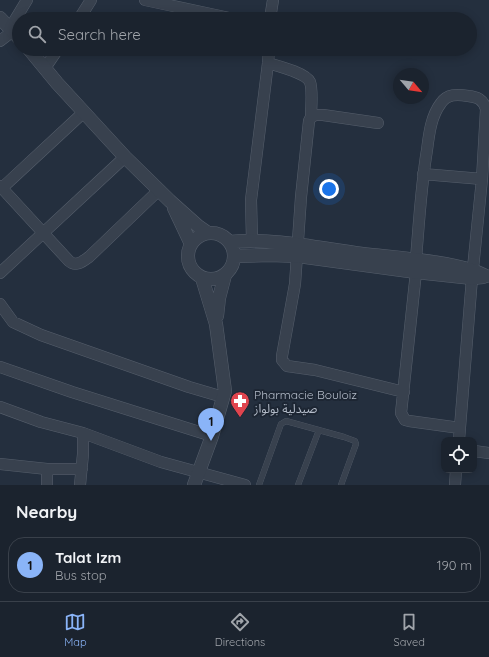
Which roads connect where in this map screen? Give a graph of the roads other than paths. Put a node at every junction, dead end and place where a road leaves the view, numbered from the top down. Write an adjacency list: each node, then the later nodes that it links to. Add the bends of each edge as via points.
1 (27, 0): 5 (street)
2 (91, 0): 6 (street)
3 (145, 0): 7 (street)
4 (273, 0): 8 (street)
5 (22, 12)
6 (83, 12)
7 (201, 12)
8 (271, 12)
9 (0, 18): 10 (street)
10 (12, 30)
11 (12, 33): 12 (street)
12 (0, 42)
13 (35, 56): 17 (street)
14 (53, 56): 17 (street)
15 (268, 56): 16 (street)
16 (268, 63): 19 (street, via 306,76 311,89); 29 (street, via 251,200)
17 (45, 68): 18 (street)
18 (84, 112): 21 (street); 24 (street)
19 (311, 117): 20 (street, via 331,115); 32 (street, via 301,197)
20 (378, 123)
21 (125, 157): 25 (street); 27 (street)
22 (423, 174): 23 (street); 23 (street, via 430,128 436,113 441,103 449,96 458,94 477,98 485,104); 34 (street)
23 (482, 180): 37 (street)
24 (1, 187): 27 (street)
25 (159, 190): 26 (street); 27 (street, via 78,264 68,261)
26 (170, 201): 28 (street); 31 (street)
27 (43, 233): 36 (street)
28 (208, 233): 30 (street, via 220,234); 31 (street, via 198,236)
29 (252, 240): 30 (street); 32 (street)
30 (229, 242): 33 (street)
31 (191, 244): 40 (street, via 188,250 189,265)
32 (299, 250): 33 (street); 34 (street, via 318,248); 35 (street); 44 (street, via 282,356 285,365)
33 (234, 256): 38 (street, via 233,263)
34 (416, 259): 37 (street)
35 (416, 272): 37 (street); 44 (street)
36 (0, 273)
37 (473, 274): 39 (street); 47 (street)
38 (225, 275): 40 (street, via 212,279); 42 (street)
39 (487, 276)
40 (202, 278): 42 (street)
41 (0, 304): 45 (street, via 13,322 41,335)
42 (216, 324): 45 (street, via 225,384)
43 (0, 367): 50 (street)
44 (404, 392): 47 (street, via 401,409 405,420)
45 (223, 397): 50 (street)
46 (0, 407): 49 (street)
47 (460, 428): 51 (street)
48 (319, 430): 63 (lane, via 283,422 277,432); 64 (lane); 65 (lane, via 355,441)
49 (83, 434): 56 (street); 57 (street, via 161,462)
50 (212, 436): 57 (street)
51 (459, 437)
52 (477, 451): 53 (street)
53 (489, 453)
54 (0, 464): 55 (street)
55 (47, 469): 56 (street); 59 (street)
56 (82, 469): 60 (street)
57 (199, 472): 61 (street); 62 (street)
58 (456, 473): 66 (street)
59 (47, 485)
60 (80, 485)
61 (194, 485)
62 (245, 485)
63 (259, 485)
64 (298, 485)
65 (341, 485)
66 (455, 485)

